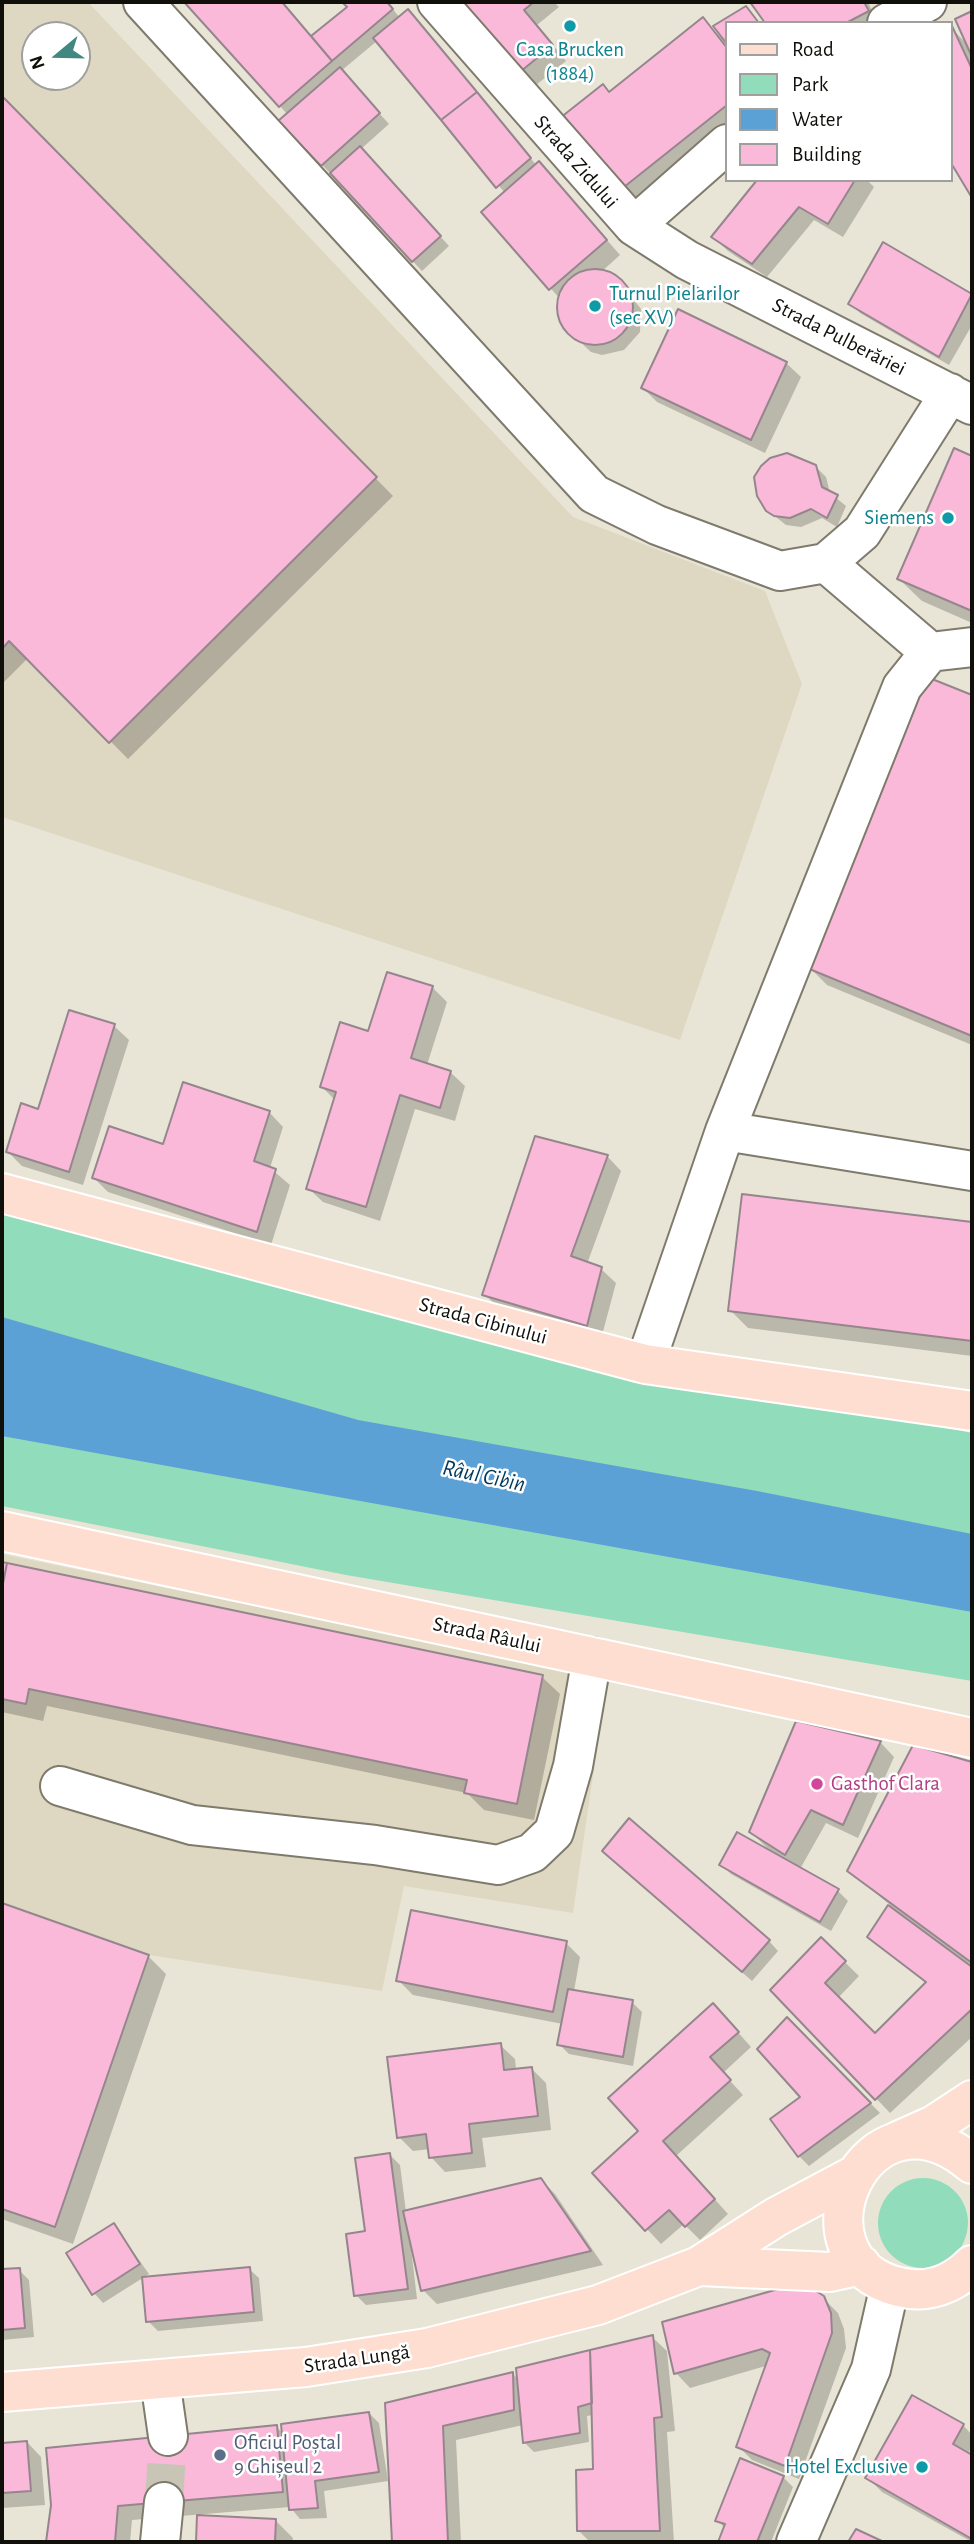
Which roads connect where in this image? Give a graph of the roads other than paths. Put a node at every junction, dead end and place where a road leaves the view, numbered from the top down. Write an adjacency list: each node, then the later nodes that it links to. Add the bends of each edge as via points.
1 (143, 2): 8 (street, via 594,494 657,525 780,571)
2 (437, 2): 6 (street, Strada Zidului)
3 (927, 2): 4 (street)
4 (891, 21)
5 (726, 145): 6 (street)
6 (634, 226): 7 (street, Strada Pulberăriei, via 687,260)
7 (961, 399): 8 (street, via 862,532)
8 (826, 563): 10 (street)
9 (972, 647): 10 (street)
10 (930, 652): 11 (street, via 902,687)
11 (725, 1131): 12 (street); 14 (street)
12 (972, 1171)
13 (2, 1193): 14 (main road, Strada Cibinului)
14 (645, 1364): 15 (main road, Strada Cibinului)
15 (972, 1410)
16 (2, 1531): 17 (main road, Strada Râului)
17 (592, 1657): 18 (main road, Strada Râului); 19 (street, via 576,1753 554,1832 532,1853 498,1865 375,1844 192,1825)
18 (972, 1738)
19 (60, 1786)
20 (972, 2100): 21 (main road, via 934,2125)
21 (884, 2147): 22 (main road, via 907,2140 932,2141 955,2150); 23 (main road)
22 (972, 2164)
23 (853, 2176): 25 (main road, Strada Lungă); 26 (main road, via 845,2193 844,2231)
24 (972, 2265): 26 (main road, Strada Lungă, via 946,2284 928,2290)
25 (699, 2266): 26 (main road, Strada Lungă); 27 (main road, Strada Lungă, via 598,2305 427,2348 306,2367)
26 (875, 2275): 32 (street, via 871,2369)
27 (160, 2380): 28 (main road, Strada Lungă); 29 (street)
28 (2, 2392)
29 (168, 2436)
30 (164, 2502): 31 (street)
31 (160, 2542)
32 (796, 2542)

